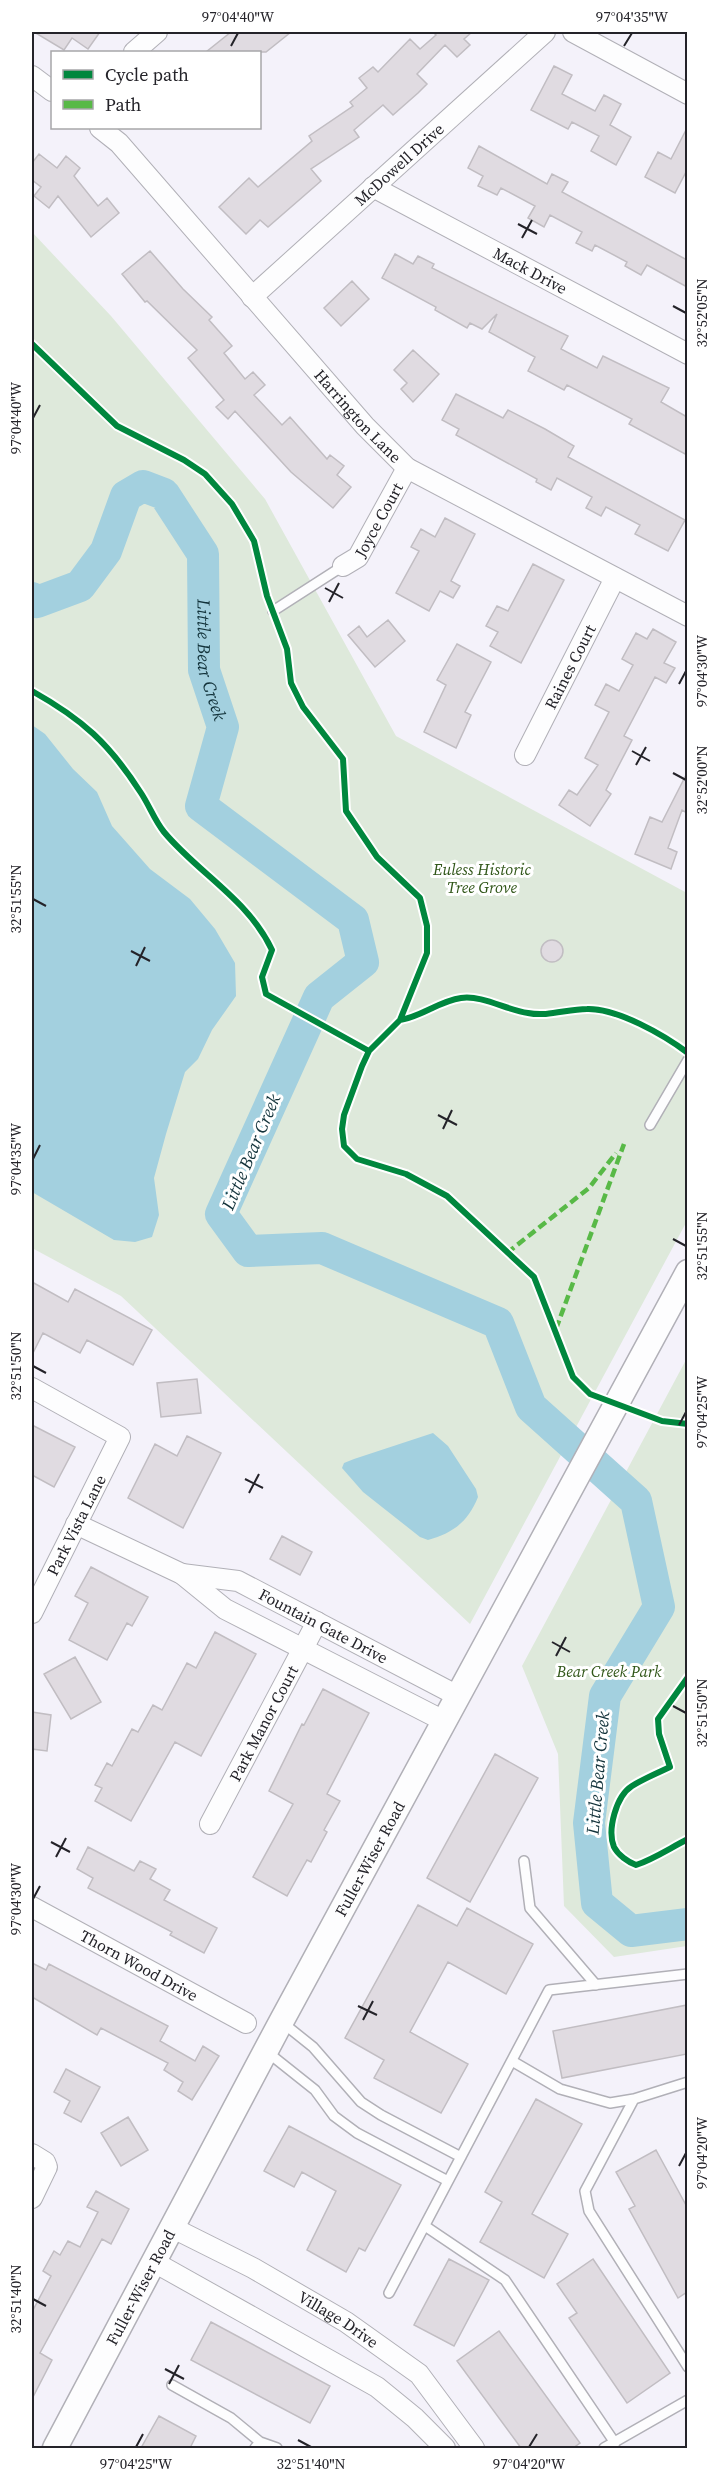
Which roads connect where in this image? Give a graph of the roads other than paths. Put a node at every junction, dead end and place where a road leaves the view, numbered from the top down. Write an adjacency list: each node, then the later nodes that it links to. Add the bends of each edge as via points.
1 (157, 32): 4 (street)
2 (545, 32): 9 (street, McDowell Drive)
3 (573, 32): 7 (street)
4 (135, 51)
5 (32, 76): 6 (street)
6 (51, 90)
7 (687, 94)
8 (101, 129): 10 (street, Harrington Lane, via 119,143)
9 (373, 187): 10 (street, McDowell Drive); 11 (street, Mack Drive)
10 (252, 297): 12 (street, Harrington Lane)
11 (687, 354)
12 (407, 468): 13 (street, Joyce Court, via 358,557); 14 (street, Harrington Lane)
13 (343, 566): 15 (lane)
14 (615, 579): 16 (street, Harrington Lane); 17 (street, Raines Court)
15 (273, 611)
16 (687, 616)
17 (525, 755)
18 (687, 1060): 19 (lane)
19 (650, 1125)
20 (687, 1272): 27 (street, Fuller-Wiser Road)
21 (32, 1389): 22 (street, Park Vista Lane, via 120,1437)
22 (76, 1524): 23 (street, Fountain Gate Drive); 24 (street, Park Vista Lane)
23 (182, 1574): 25 (street, Fountain Gate Drive, via 238,1581); 26 (street, Fountain Gate Drive, via 225,1609)
24 (32, 1613)
25 (317, 1622): 26 (street, Park Manor Court); 27 (street, Fountain Gate Drive)
26 (303, 1649): 28 (street, Fountain Gate Drive); 29 (street, Park Manor Court)
27 (458, 1696): 28 (street, Fuller-Wiser Road)
28 (444, 1721): 34 (street, Fuller-Wiser Road)
29 (210, 1824)
30 (524, 1861): 33 (lane, via 530,1908)
31 (32, 1907): 35 (street, Thorn Wood Drive)
32 (687, 1974): 33 (lane)
33 (596, 1985): 37 (lane, via 549,1990)
34 (281, 2022): 36 (street, Fuller-Wiser Road); 40 (lane, via 312,2047 361,2102)
35 (246, 2023)
36 (266, 2051): 42 (lane, via 315,2090 334,2116 357,2133); 45 (street, Fuller-Wiser Road)
37 (512, 2061): 39 (lane, via 560,2089 610,2103); 40 (lane)
38 (687, 2082): 39 (lane)
39 (634, 2099): 48 (lane, via 585,2191 589,2211)
40 (461, 2157): 42 (lane)
41 (39, 2161): 43 (street)
42 (448, 2181): 44 (lane)
43 (32, 2198)
44 (425, 2226): 47 (lane); 51 (lane, via 506,2280)
45 (173, 2228): 46 (street, Fuller-Wiser Road); 56 (street, Village Drive, via 253,2268 346,2322 419,2374)
46 (154, 2262): 53 (street, Fuller-Wiser Road); 55 (street, via 377,2388 416,2418)
47 (389, 2293)
48 (687, 2367)
49 (172, 2385): 52 (lane, via 231,2418)
50 (687, 2400): 51 (lane)
51 (615, 2443): 57 (lane)
52 (258, 2445): 54 (lane)
53 (56, 2448)
54 (277, 2448)
55 (445, 2448)
56 (474, 2448)
57 (604, 2448)

